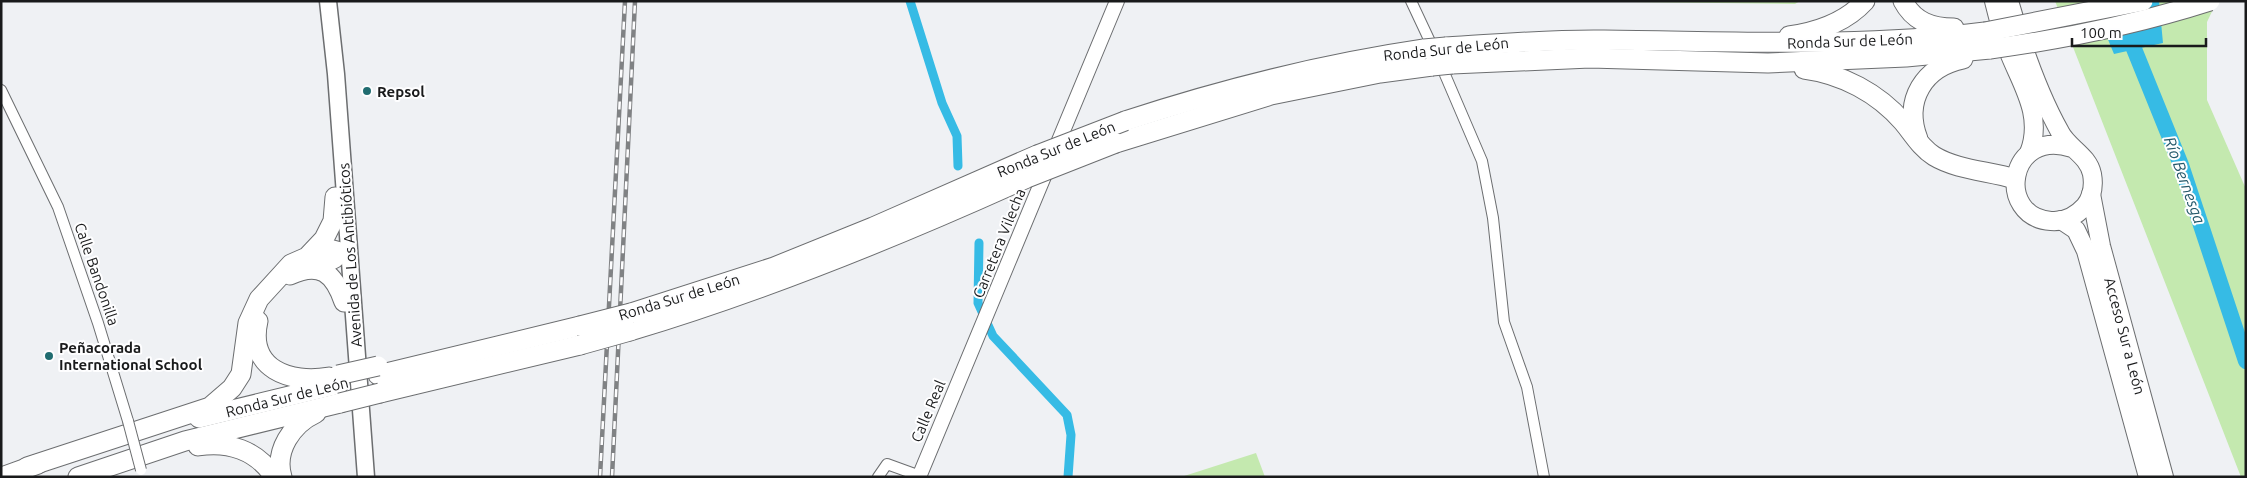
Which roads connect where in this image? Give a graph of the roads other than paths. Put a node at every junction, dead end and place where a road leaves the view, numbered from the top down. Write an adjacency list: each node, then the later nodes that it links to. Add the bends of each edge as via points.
1 (328, 1): 10 (main road, Avenida de Los Antibióticos)
2 (1117, 1): 30 (street, Carretera Vilecha)
3 (1411, 1): 46 (street, via 1482,161 1493,218 1504,322 1527,387)
4 (1865, 1): 12 (highway, via 1844,18 1804,34 1770,37 1650,35)
5 (1903, 1): 11 (highway, via 1913,15 1933,26 1960,28)
6 (1994, 1): 20 (highway, via 2008,51 2033,112 2035,134)
7 (2009, 1): 18 (highway, via 2024,52 2053,121)
8 (2142, 1): 11 (highway, Ronda Sur de León, bridge)
9 (2210, 1): 11 (highway, Ronda Sur de León, bridge, via 2123,26 2036,43)
10 (330, 34): 19 (main road, Avenida de Los Antibióticos); 22 (main road, Avenida de Los Antibióticos)
11 (1986, 36): 12 (highway, Ronda Sur de León, via 1821,44); 15 (highway, Ronda Sur de León, via 1906,57); 17 (highway, via 1979,55 1939,66 1918,90 1913,121)
12 (1603, 40): 13 (highway, Ronda Sur de León, via 1515,42)
13 (1449, 56): 14 (highway, Ronda Sur de León, bridge); 15 (highway, Ronda Sur de León)
14 (1428, 58): 28 (highway, Ronda Sur de León, bridge, via 1380,73 1271,95 1116,142 782,282 710,307); 28 (highway, Ronda Sur de León, bridge, via 1377,56 1267,78 1125,121 1037,155 873,227)
15 (1768, 63): 17 (highway, via 1829,74 1874,95 1903,122)
16 (1, 90): 36 (street, Calle Bandonilla, bridge, via 58,207 100,328)
17 (1920, 145): 20 (highway, via 1944,161 1989,171)
18 (2072, 148): 20 (highway, via 2050,144); 21 (highway, via 2092,172)
19 (342, 159): 25 (main road, via 340,187 344,241); 29 (main road, Avenida de Los Antibióticos)
20 (2021, 165): 23 (highway, via 2016,190 2025,208 2045,220)
21 (2091, 194): 23 (highway, via 2080,211); 48 (highway, Acceso Sur a León, via 2101,246)
22 (335, 196): 24 (highway, via 333,221); 25 (main road, Avenida de Los Antibióticos)
23 (2061, 220): 47 (highway, Acceso Sur a León, via 2076,230 2086,251)
24 (316, 249): 25 (highway); 35 (highway, via 291,264 259,299 248,323 241,374 232,388 210,407)
25 (340, 252): 26 (highway); 27 (main road, Avenida de Los Antibióticos); 29 (main road, via 345,259)
26 (316, 268): 27 (highway, via 338,284); 33 (highway, via 304,268 290,275 273,292 261,309 256,340 274,371)
27 (344, 302): 42 (main road, Avenida de Los Antibióticos)
28 (630, 322): 31 (highway, Ronda Sur de León, bridge, via 580,326); 31 (highway, Ronda Sur de León, bridge, via 580,345)
29 (356, 343): 32 (main road, Avenida de Los Antibióticos)
30 (968, 359): 37 (street, Calle Real)
31 (383, 376): 33 (highway, Ronda Sur de León)
32 (360, 386): 43 (main road, via 357,415); 44 (main road, Avenida de Los Antibióticos)
33 (339, 388): 34 (highway, Ronda Sur de León); 35 (highway, Ronda Sur de León, via 183,422); 41 (highway, via 291,431 281,452)
34 (152, 452): 39 (highway, Ronda Sur de León); 40 (highway, via 225,445 242,449 258,458)
35 (27, 467): 38 (highway, Ronda Sur de León)
36 (141, 473)
37 (919, 476): 45 (street, via 887,464)
38 (2, 477)
39 (78, 477)
40 (274, 477)
41 (282, 477)
42 (357, 477)
43 (361, 477)
44 (366, 477)
45 (878, 477)
46 (1544, 477)
47 (2148, 477)
48 (2164, 477)

